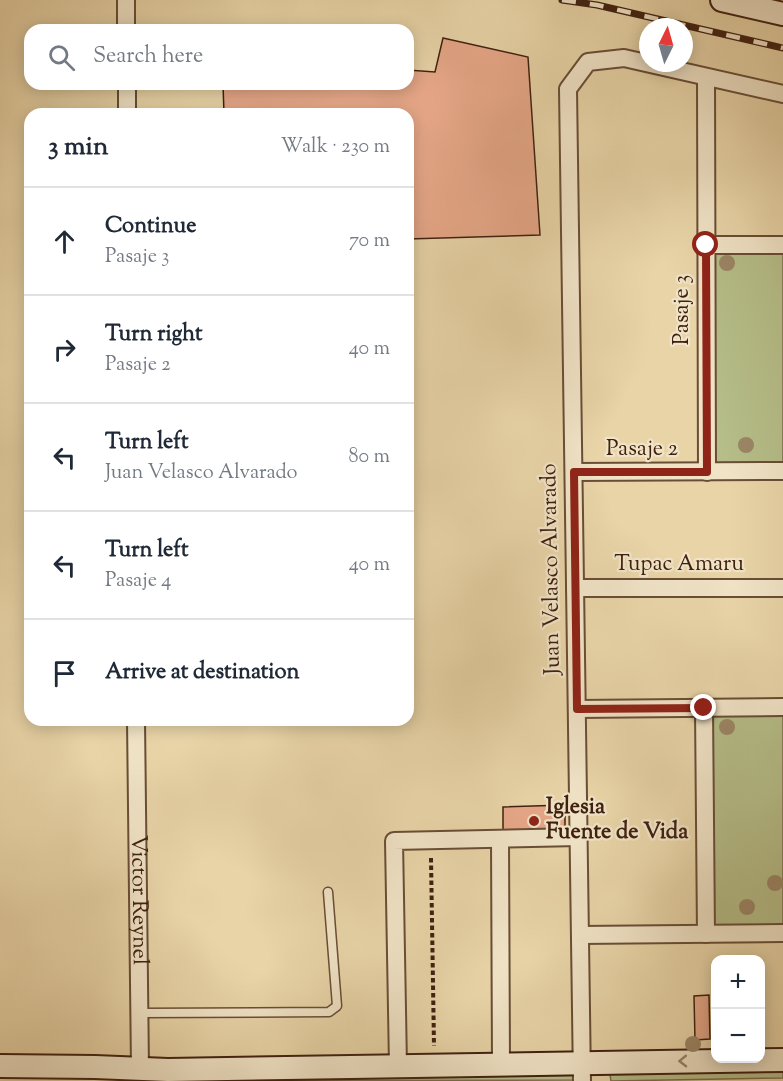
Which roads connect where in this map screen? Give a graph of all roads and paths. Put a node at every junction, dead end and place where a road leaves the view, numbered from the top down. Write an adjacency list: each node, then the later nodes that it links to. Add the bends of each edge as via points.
1 (126, 0): 4 (street)
2 (722, 0): 3 (street)
3 (783, 14)
4 (126, 24)
5 (706, 76): 7 (street); 9 (street, Pasaje 3); 12 (street, Juan Velasco Alvarado, via 624,58 588,63 568,89)
6 (127, 90): 8 (street)
7 (783, 94)
8 (127, 108)
9 (706, 245): 10 (street); 13 (street, Pasaje 3)
10 (783, 245)
11 (783, 471): 13 (street, Pasaje 2)
12 (574, 472): 13 (street, Pasaje 2); 14 (street, Juan Velasco Alvarado)
13 (707, 472)
14 (575, 588): 15 (street, Tupac Amaru); 18 (street, Juan Velasco Alvarado)
15 (783, 588)
16 (783, 707): 17 (street)
17 (704, 708): 18 (street); 25 (street)
18 (577, 709): 20 (street, Juan Velasco Alvarado)
19 (136, 726): 27 (street, Victor Reynel)
20 (579, 837): 21 (street); 26 (street, Juan Velasco Alvarado)
21 (500, 839): 29 (street); 32 (street, via 394,841)
22 (431, 858): 30 (path)
23 (328, 892): 27 (lane, via 338,1006 333,1010)
24 (783, 933): 25 (street)
25 (706, 934): 26 (street)
26 (580, 935): 33 (street, Juan Velasco Alvarado)
27 (140, 1013): 34 (street, Victor Reynel)
28 (783, 1060): 33 (street, one-way to 33)
29 (501, 1064): 30 (street); 33 (street)
30 (434, 1065): 32 (street)
31 (0, 1066): 34 (street, via 95,1067)
32 (398, 1066): 34 (street, via 168,1070)
33 (582, 1072)
34 (140, 1075)

